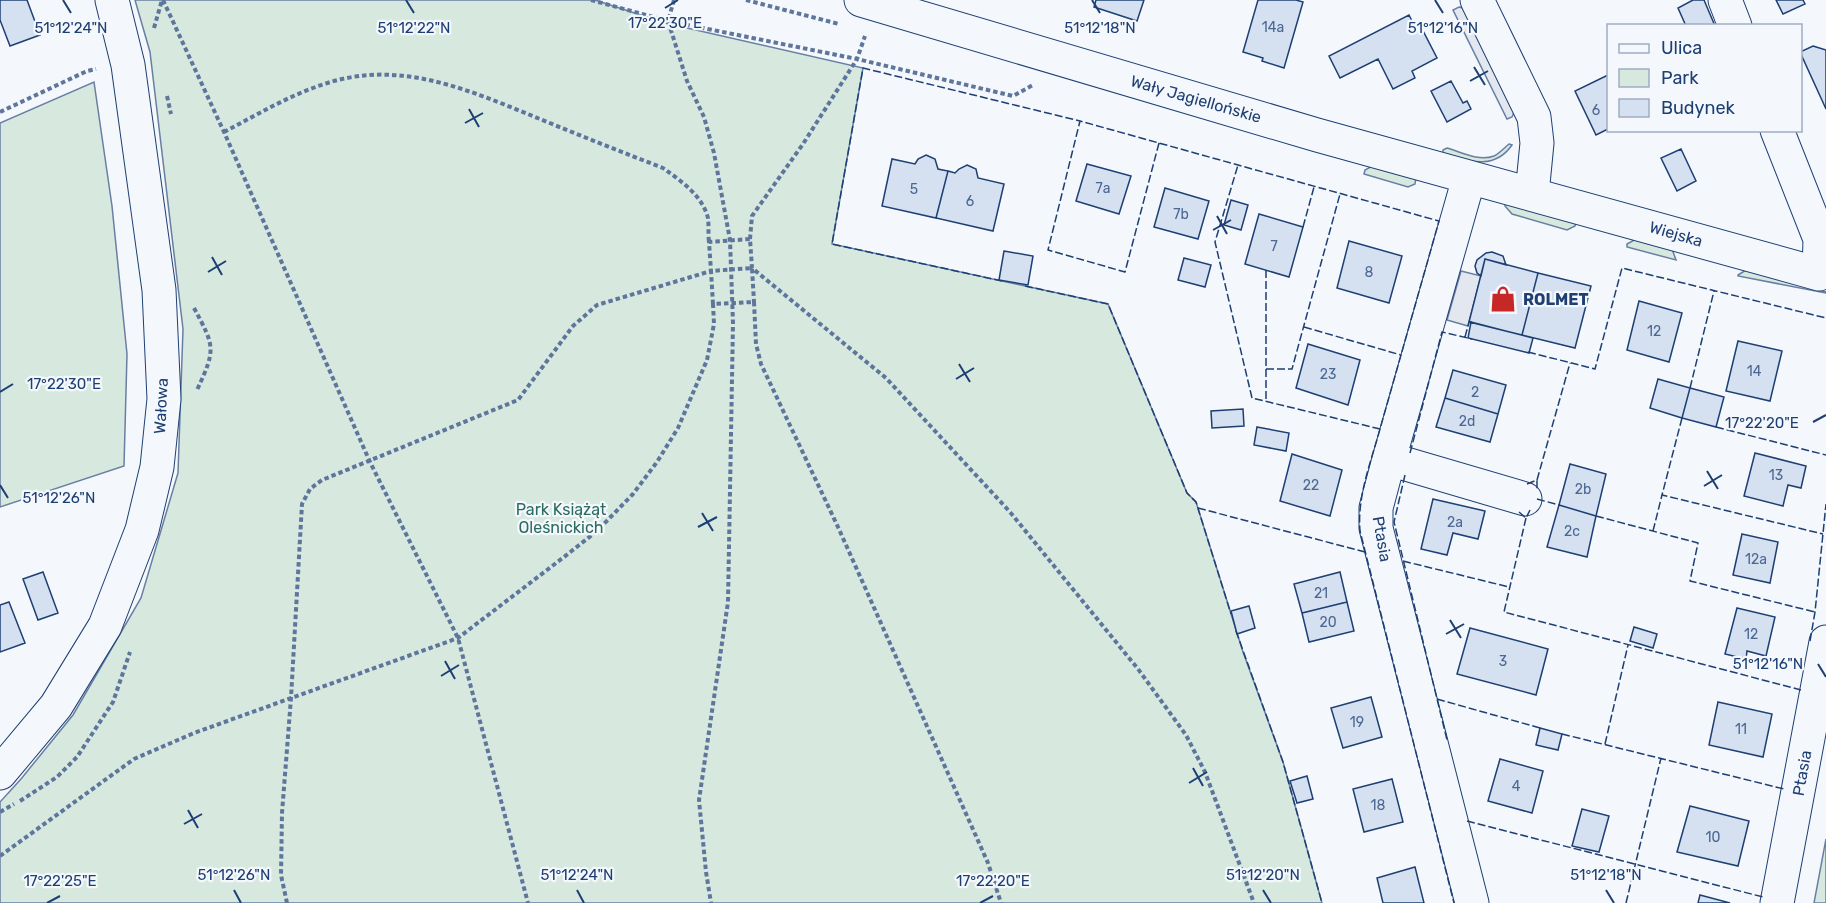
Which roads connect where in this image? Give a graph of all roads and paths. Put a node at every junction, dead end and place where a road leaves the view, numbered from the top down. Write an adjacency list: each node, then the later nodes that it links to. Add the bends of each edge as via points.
1 (112, 0): 33 (street, Wałowa, via 128,65 159,290 164,399 157,467 142,530 105,626 56,706)
2 (163, 0): 14 (path)
3 (591, 0): 8 (path)
4 (674, 0): 8 (path)
5 (1477, 0): 17 (street, via 1534,117 1537,143)
6 (1725, 0): 9 (street)
7 (864, 16): 10 (path); 16 (street, Wały Jagiellońskie)
8 (668, 21): 10 (path); 19 (path, via 687,81 704,117)
9 (1734, 24)
10 (857, 59): 12 (path, via 1013,96); 18 (path, via 752,216)
11 (103, 68): 13 (path, via 87,71)
12 (1039, 81)
13 (0, 111)
14 (224, 132): 20 (path, via 331,82 381,75 430,81 467,90 663,168 688,186 701,202 708,218); 28 (path)
15 (1778, 132): 17 (street, Wiejska, via 1820,239 1819,274)
16 (1469, 178): 17 (street, Wały Jagiellońskie); 27 (street, Ptasia)
17 (1532, 195)
18 (750, 239): 19 (path); 21 (path)
19 (730, 240): 20 (path); 22 (path)
20 (709, 242): 23 (path)
21 (752, 268): 22 (path); 24 (path); 39 (path, via 886,378 1010,512 1138,669 1186,735 1205,772)
22 (731, 270): 23 (path); 25 (path)
23 (711, 271): 26 (path); 28 (path, via 597,304 573,326 518,399)
24 (754, 302): 25 (path); 38 (path, via 761,364 988,863)
25 (732, 303): 26 (path); 37 (path, via 728,602 699,801)
26 (713, 304): 30 (path, via 714,324 707,360 678,428 633,494 597,531)
27 (1389, 459): 29 (street); 40 (street, Ptasia, via 1376,508 1376,528)
28 (370, 462): 30 (path); 32 (path, via 322,480 310,489 302,504)
29 (1525, 499)
30 (458, 638): 32 (path); 36 (path)
31 (1826, 642): 41 (street, Ptasia)
32 (291, 698): 34 (path, via 134,759); 35 (path, via 280,875)
33 (0, 773)
34 (0, 856)
35 (288, 903)
36 (528, 903)
37 (711, 903)
38 (1001, 903)
39 (1254, 903)
40 (1472, 903)
41 (1777, 903)

